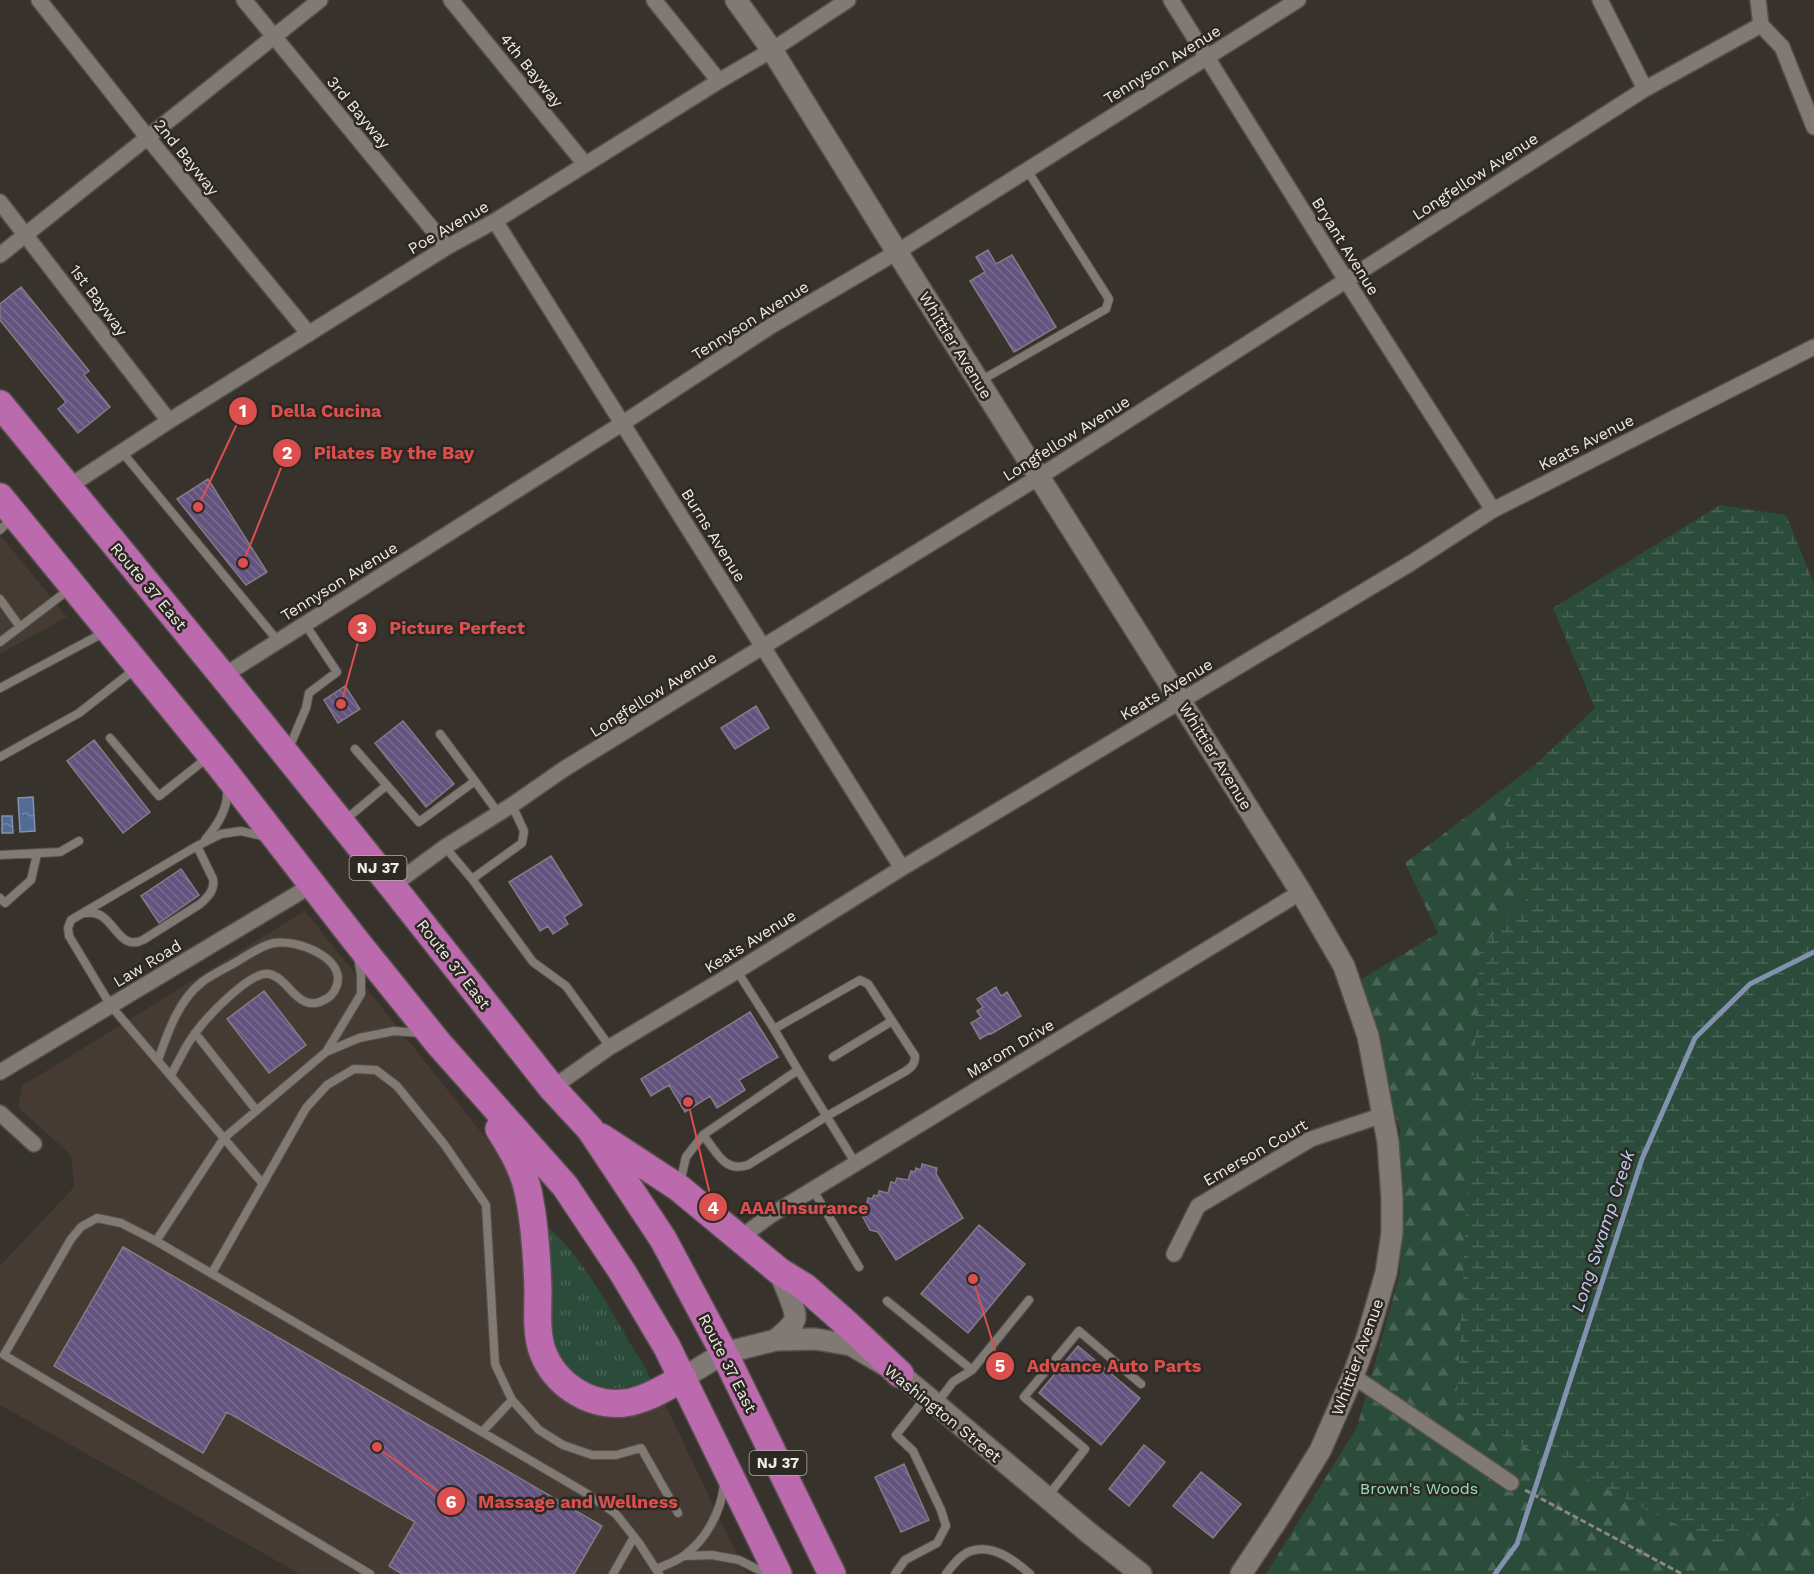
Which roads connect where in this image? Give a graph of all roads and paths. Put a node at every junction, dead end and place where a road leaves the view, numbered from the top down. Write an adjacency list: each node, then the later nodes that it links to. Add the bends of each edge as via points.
1 (39, 0): 19 (street, 2nd Bayway)
2 (244, 0): 13 (street, 3rd Bayway)
3 (320, 0): 13 (street)
4 (451, 0): 20 (street, 4th Bayway)
5 (654, 0): 16 (street)
6 (736, 0): 14 (street, Whittier Avenue)
7 (848, 0): 14 (street, Poe Avenue)
8 (1171, 0): 15 (street, Bryant Avenue)
9 (1298, 0): 15 (street, Tennyson Avenue)
10 (1600, 0): 17 (street)
11 (1758, 0): 12 (street)
12 (1761, 25): 17 (street, Longfellow Avenue); 18 (street, via 1782,47)
13 (274, 37): 19 (street); 25 (street, 3rd Bayway)
14 (772, 50): 16 (street, Poe Avenue); 26 (street, Whittier Avenue)
15 (1207, 57): 21 (street, Tennyson Avenue); 28 (street, Bryant Avenue)
16 (719, 81): 20 (street, Poe Avenue)
17 (1645, 89): 28 (street, Longfellow Avenue)
18 (1814, 126)
19 (148, 138): 24 (street); 29 (street, 2nd Bayway)
20 (585, 164): 23 (street, Poe Avenue)
21 (1028, 170): 26 (street, Tennyson Avenue); 31 (lane, via 1109,299 1106,309)
22 (0, 202): 24 (street, 1st Bayway)
23 (495, 221): 25 (street, Poe Avenue); 34 (street, Burns Avenue)
24 (26, 234): 27 (street); 33 (street, 1st Bayway)
25 (447, 247): 29 (street, Poe Avenue)
26 (897, 252): 31 (street, Whittier Avenue); 34 (street, Tennyson Avenue, via 771,326)
27 (0, 255)
28 (1346, 280): 36 (street, Longfellow Avenue); 38 (street, Bryant Avenue)
29 (309, 334): 33 (street, Poe Avenue)
30 (1814, 347): 38 (street, Keats Avenue)
31 (979, 381): 36 (street, Whittier Avenue)
32 (0, 404): 37 (highway, Route 37 East / NJ 37)
33 (168, 421): 35 (street, Poe Avenue)
34 (623, 423): 42 (street, Tennyson Avenue); 47 (street, Burns Avenue)
35 (122, 452): 37 (street, Poe Avenue); 45 (lane)
36 (1039, 477): 47 (street, Longfellow Avenue); 51 (street, Whittier Avenue)
37 (68, 487): 49 (highway, Route 37 East / NJ 37)
38 (1493, 510): 51 (street, Keats Avenue)
39 (5, 514): 40 (highway, NJ 37)
40 (73, 586): 43 (lane); 44 (highway, NJ 37)
41 (0, 599): 43 (lane)
42 (305, 624): 45 (street, Tennyson Avenue); 55 (lane, via 337,672 309,693)
43 (21, 627): 46 (lane)
44 (109, 630): 48 (highway, NJ 37); 50 (lane)
45 (278, 641): 49 (street, Tennyson Avenue)
46 (0, 642)
47 (763, 647): 60 (street, Longfellow Avenue, via 564,769); 69 (street, Burns Avenue)
48 (138, 667): 56 (lane, via 79,713); 57 (highway, NJ 37)
49 (223, 676): 55 (highway, Route 37 East / NJ 37)
50 (0, 688)
51 (1181, 701): 69 (street, Keats Avenue); 73 (street, Whittier Avenue)
52 (440, 734): 58 (lane)
53 (110, 738): 57 (lane, via 159,796)
54 (356, 748): 59 (lane)
55 (286, 754): 62 (highway, Route 37 East / NJ 37)
56 (0, 757)
57 (216, 761): 64 (lane, via 227,791 216,826); 65 (highway, NJ 37)
58 (475, 781): 59 (lane, via 418,822); 61 (lane)
59 (387, 785): 62 (lane)
60 (512, 806): 61 (street, Longfellow Avenue); 70 (lane, via 524,831 522,843)
61 (499, 814): 66 (street, Longfellow Avenue)
62 (341, 823): 72 (highway, Route 37 East / NJ 37)
63 (79, 841): 67 (lane, via 60,852)
64 (200, 845): 65 (lane, via 221,834 241,831 267,837); 75 (lane); 75 (lane, via 213,879 212,891 200,904 138,942 126,942 102,916)
65 (280, 845): 71 (highway, NJ 37)
66 (445, 847): 70 (lane); 72 (street, Longfellow Avenue)
67 (37, 854): 68 (lane); 74 (lane, via 31,880 5,903)
68 (0, 855)
69 (902, 868): 77 (street, Keats Avenue)
70 (472, 879): 83 (lane, via 533,962 566,986)
71 (312, 885): 76 (highway, NJ 37); 78 (street, Law Road)
72 (392, 886): 91 (highway, Route 37 East / NJ 37)
73 (1301, 892): 94 (street, Whittier Avenue, via 1344,966 1368,1036); 100 (street, Marom Drive)
74 (0, 898)
75 (81, 914): 78 (lane, via 71,920 69,936)
76 (356, 941): 82 (highway, NJ 37); 84 (lane, via 361,994)
77 (737, 971): 80 (lane); 83 (street, Keats Avenue)
78 (111, 1006): 86 (lane); 89 (street, Law Road)
79 (892, 1021): 80 (lane, via 868,984 860,980); 85 (lane); 95 (lane, via 915,1056 914,1064)
80 (774, 1029): 88 (lane)
81 (195, 1033): 86 (lane, via 226,998 258,974 269,974 300,999 314,1004 334,992 337,973 328,959 311,948 292,943 273,943 250,954 202,983 187,997 171,1024); 90 (lane); 92 (lane)
82 (439, 1044): 84 (lane, via 417,1031 394,1031 359,1038); 87 (highway, NJ 37)
83 (610, 1047): 91 (street, Keats Avenue)
84 (326, 1052): 92 (lane)
85 (833, 1057)
86 (158, 1060): 90 (lane)
87 (462, 1069): 117 (highway, NJ 37, via 565,1186 623,1273); 117 (highway, via 516,1156 527,1190 536,1248 539,1328 542,1349 552,1370 568,1387 601,1402 625,1402 651,1395)
88 (798, 1070): 95 (lane); 97 (lane)
89 (0, 1072)
90 (171, 1075): 98 (lane)
91 (552, 1088): 96 (highway, Route 37 East / NJ 37)
92 (256, 1110): 98 (lane)
93 (0, 1113): 99 (street)
94 (1383, 1115): 106 (street, Emerson Court, via 1311,1139 1198,1206); 116 (street, Whittier Avenue, via 1389,1142 1392,1233 1386,1273)
95 (827, 1116): 97 (lane, via 739,1168 726,1163); 100 (lane)
96 (590, 1130): 102 (highway); 113 (highway, Route 37 East / NJ 37, via 663,1239)
97 (703, 1135): 102 (lane, via 686,1157)
98 (224, 1138): 101 (lane); 105 (lane)
99 (34, 1144)
100 (856, 1164): 103 (street, Marom Drive)
101 (263, 1184): 109 (lane); 119 (lane, via 306,1108 327,1085 354,1069 376,1070 396,1086 444,1144 486,1205 495,1364)
102 (679, 1188): 104 (highway)
103 (813, 1190): 104 (street, Marom Drive); 107 (lane)
104 (740, 1238): 108 (highway)
105 (156, 1240): 109 (lane); 129 (lane, via 121,1223 97,1218 81,1227 4,1355)
106 (1174, 1254)
107 (859, 1267)
108 (779, 1271): 112 (street, via 795,1318); 115 (highway, via 805,1287)
109 (212, 1273): 121 (lane)
110 (1029, 1300): 114 (lane)
111 (887, 1301): 114 (lane)
112 (776, 1340): 113 (street, Washington Street); 115 (street, Washington Street, via 815,1339 851,1345)
113 (724, 1353): 117 (street, Washington Street); 133 (highway, Route 37 East / NJ 37)
114 (972, 1370): 120 (lane)
115 (900, 1374): 120 (street, Washington Street)
116 (1353, 1376): 123 (street); 138 (street, Whittier Avenue, via 1320,1451)
117 (683, 1378): 122 (highway, NJ 37)
118 (1142, 1384): 124 (lane, via 1079,1331 1065,1347 1024,1397 1085,1449)
119 (512, 1400): 121 (lane); 125 (lane, via 539,1430 563,1445 592,1455 616,1455 641,1448)
120 (931, 1401): 124 (street, Washington Street); 134 (lane, via 896,1435 913,1451 946,1526 937,1543 905,1560)
121 (482, 1432): 126 (lane, via 586,1493 616,1514)
122 (726, 1467): 127 (lane, via 715,1517 703,1539); 132 (highway, NJ 37)
123 (1511, 1483): 139 (path)
124 (1047, 1497): 137 (street, Washington Street)
125 (678, 1513)
126 (634, 1537): 128 (lane); 130 (lane)
127 (685, 1556): 128 (lane); 131 (lane, via 739,1560)
128 (657, 1572)
129 (370, 1574)
130 (613, 1574)
131 (766, 1574)
132 (778, 1574)
133 (832, 1574)
134 (895, 1574)
135 (945, 1574): 136 (lane, via 957,1560 974,1550 996,1552 1016,1561)
136 (1030, 1574)
137 (1141, 1574)
138 (1241, 1574)
139 (1682, 1574)

